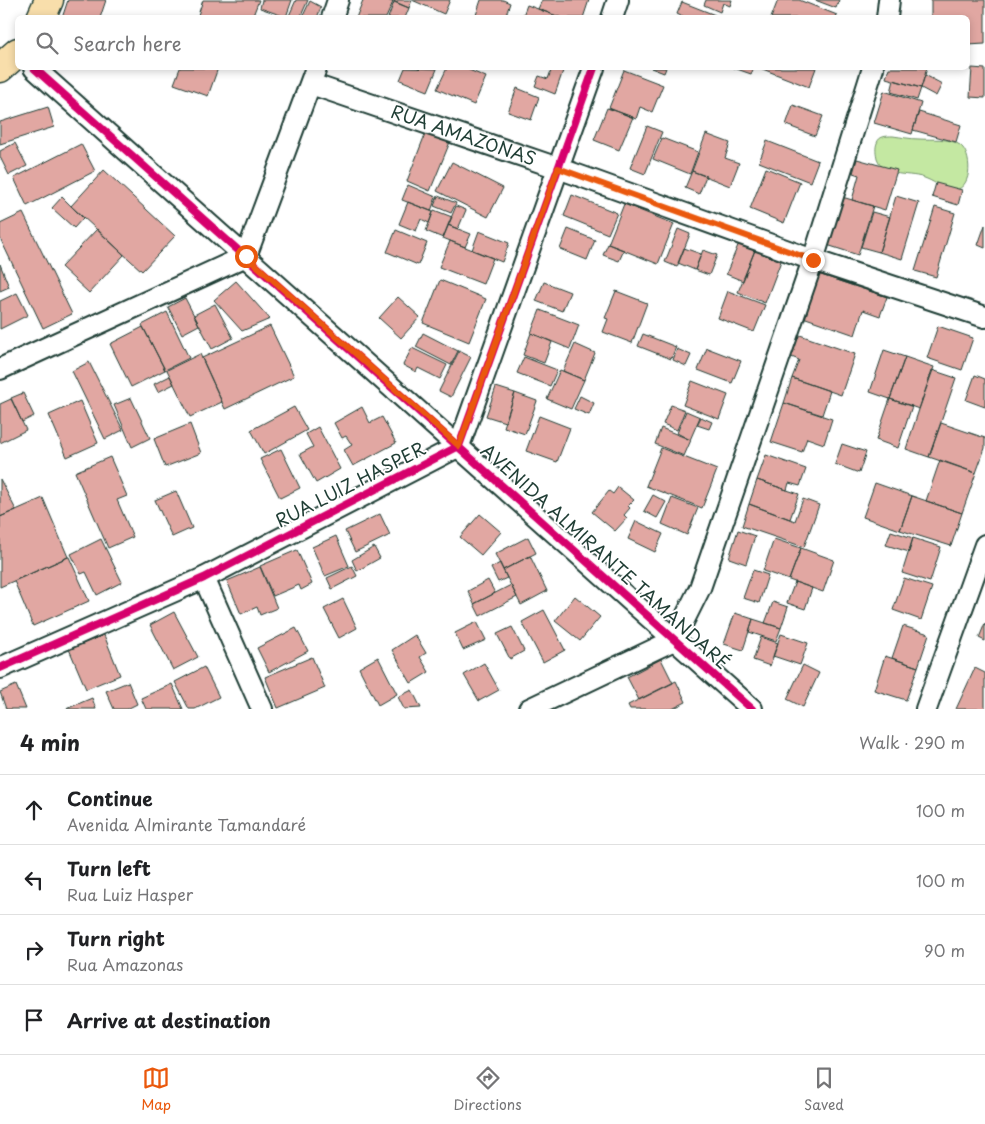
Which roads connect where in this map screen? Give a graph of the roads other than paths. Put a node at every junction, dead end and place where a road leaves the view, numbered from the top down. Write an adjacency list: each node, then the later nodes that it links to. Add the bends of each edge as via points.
1 (49, 0): 5 (highway)
2 (338, 0): 6 (street)
3 (618, 0): 7 (street)
4 (888, 0): 8 (street)
5 (42, 15)
6 (333, 15)
7 (613, 15)
8 (887, 15)
9 (15, 55): 10 (highway)
10 (0, 68)
11 (36, 70): 16 (street, AVENIDA ALMIRANTE TAMANDARÉ)
12 (593, 70): 15 (street)
13 (872, 70): 17 (street)
14 (313, 76): 15 (street, RUA AMAZONAS); 16 (street)
15 (558, 168): 17 (street, RUA AMAZONAS); 20 (street)
16 (246, 256): 19 (street); 20 (street, AVENIDA ALMIRANTE TAMANDARÉ)
17 (813, 260): 18 (street, RUA AMAZONAS); 23 (street, via 700,588)
18 (985, 317)
19 (0, 369)
20 (459, 446): 22 (street, RUA LUIZ HASPER); 23 (street, AVENIDA ALMIRANTE TAMANDARÉ)
21 (985, 544): 28 (street)
22 (204, 578): 24 (street, RUA LUIZ HASPER); 25 (street)
23 (674, 640): 26 (street); 27 (street, AVENIDA ALMIRANTE TAMANDARÉ)
24 (0, 668)
25 (262, 709)
26 (529, 709)
27 (752, 709)
28 (926, 709)

